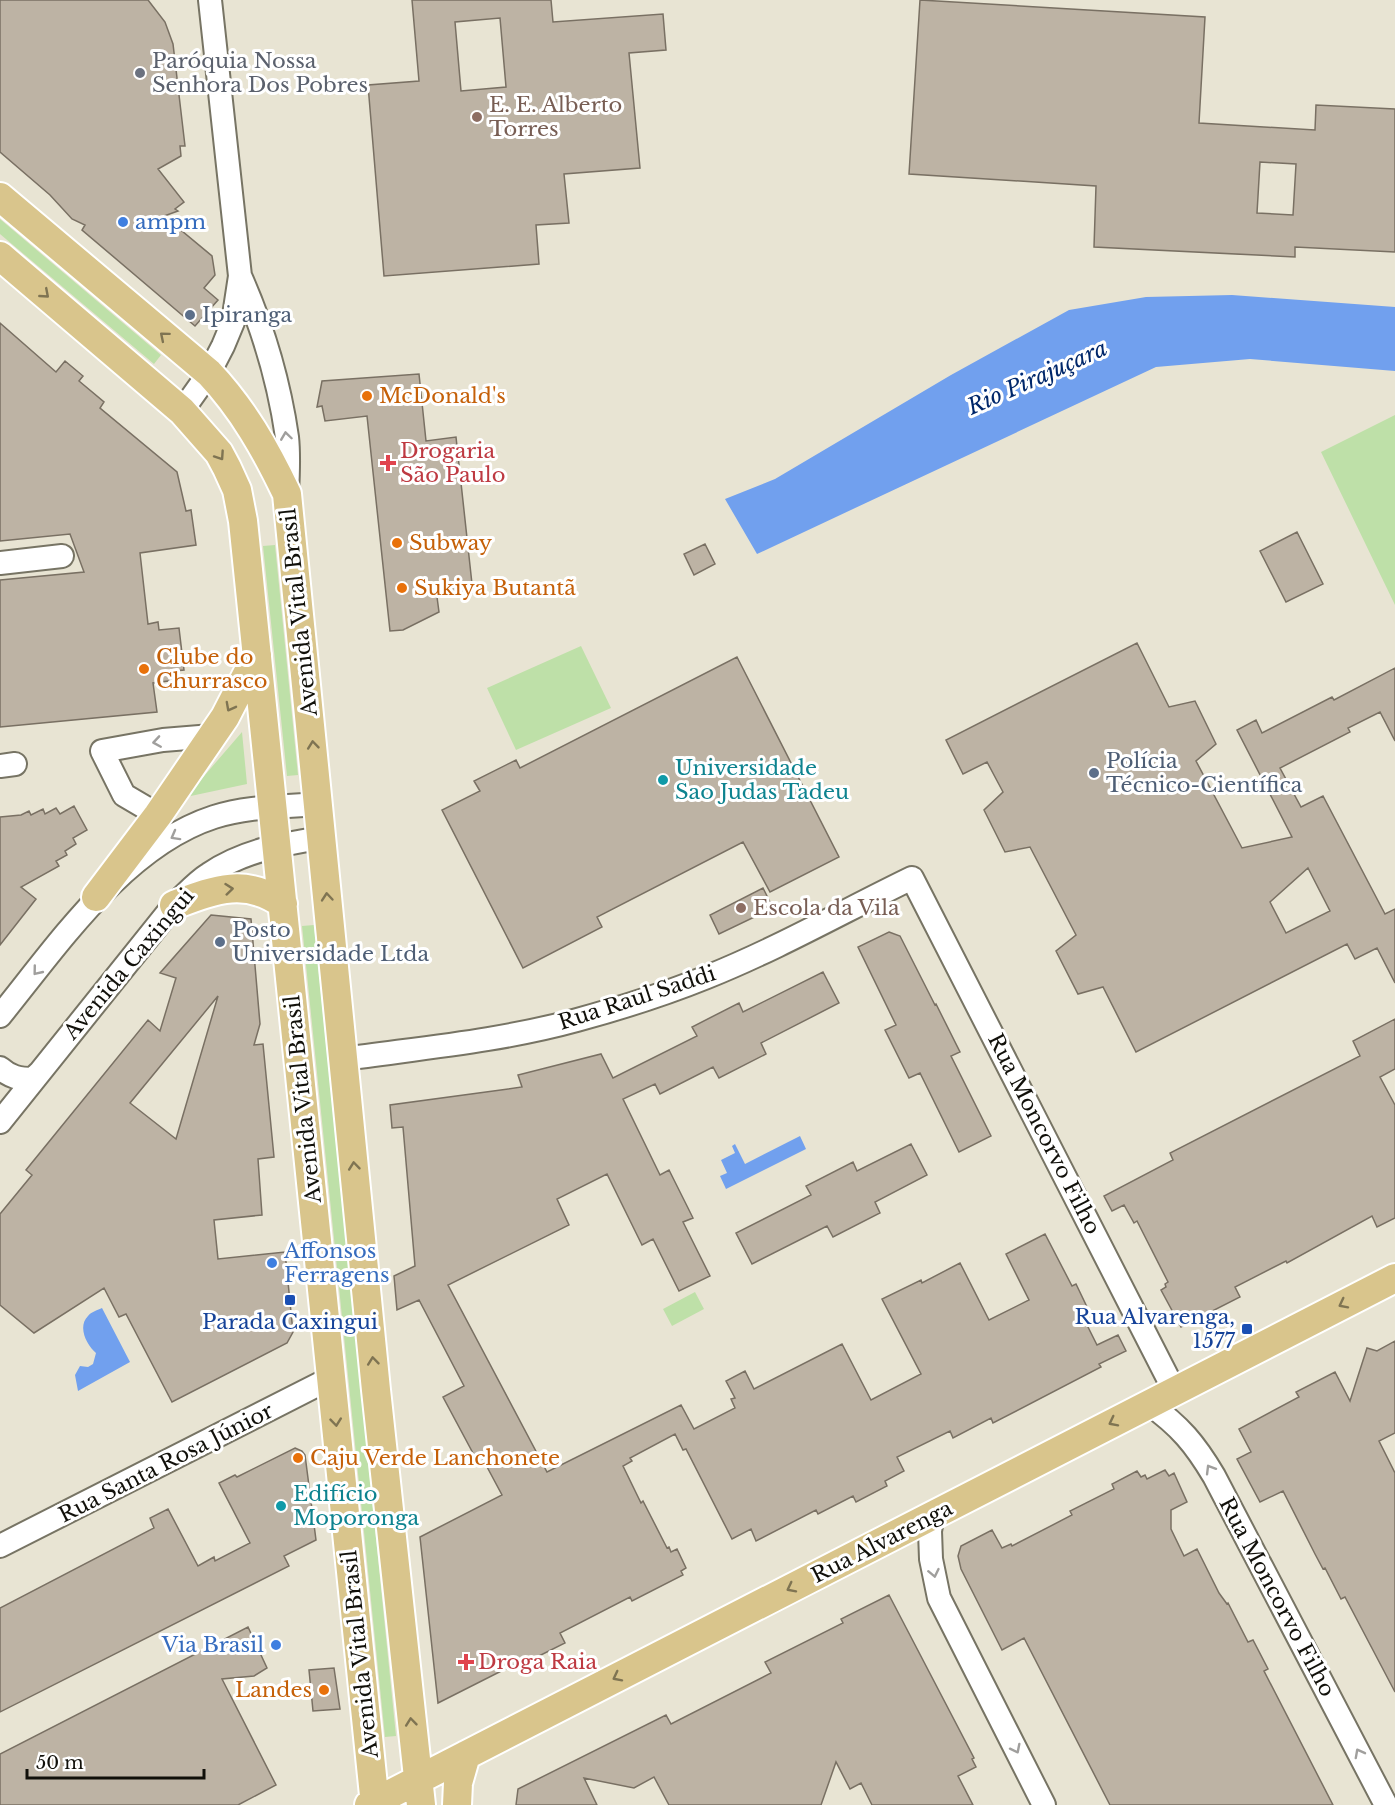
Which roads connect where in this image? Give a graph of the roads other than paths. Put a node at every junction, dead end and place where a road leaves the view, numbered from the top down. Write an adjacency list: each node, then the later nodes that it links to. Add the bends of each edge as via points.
1 (210, 0): 4 (street, Avenida Vital Brasil)
2 (0, 197): 5 (main road, one-way to 2)
3 (2, 263): 6 (main road, Avenida Vital Brasil, one-way to 6)
4 (240, 276): 5 (street, Avenida Vital Brasil, via 233,322); 7 (street, Avenida Vital Brasil, one-way to 4, via 287,439 277,388 255,310)
5 (209, 373): 6 (street); 7 (main road, Avenida Vital Brasil, via 246,418)
6 (182, 411): 10 (main road, Avenida Vital Brasil, one-way to 10, via 219,453 237,490)
7 (287, 494): 12 (main road, Avenida Vital Brasil, one-way to 7)
8 (62, 556): 9 (street)
9 (0, 563)
10 (257, 655): 11 (main road, one-way to 11); 13 (main road, Avenida Vital Brasil)
11 (212, 736): 14 (main road); 14 (street, one-way to 14, via 102,751 124,795)
12 (318, 804): 13 (street); 15 (main road, Avenida Vital Brasil)
13 (273, 808): 16 (main road, Avenida Vital Brasil); 18 (street, one-way to 18, via 211,817 149,851)
14 (158, 815): 18 (main road)
15 (321, 838): 16 (street, Avenida Caxingui); 22 (main road, Avenida Vital Brasil, one-way to 15)
16 (277, 845): 19 (main road, Avenida Vital Brasil); 20 (street, Avenida Caxingui, via 220,867)
17 (912, 878): 22 (street, Rua Raul Saddi, via 707,977 625,1006 518,1032); 28 (street, Rua Moncorvo Filho)
18 (96, 897): 21 (street, one-way to 21)
19 (283, 904): 20 (main road, one-way to 19, via 207,893 239,888 270,894); 27 (main road, Avenida Vital Brasil)
20 (174, 905): 24 (street, Avenida Caxingui)
21 (0, 1016)
22 (344, 1059): 33 (main road, Avenida Vital Brasil, one-way to 22)
23 (0, 1068): 24 (street, via 22,1079 33,1079)
24 (39, 1073): 25 (street, Avenida Caxingui)
25 (0, 1122)
26 (1395, 1278): 28 (main road, Rua Alvarenga, one-way to 28)
27 (331, 1378): 31 (street, Rua Santa Rosa Júnior); 34 (main road, Avenida Vital Brasil, one-way to 34)
28 (1174, 1390): 29 (main road, Rua Alvarenga)
29 (1149, 1404): 30 (main road, Rua Alvarenga, one-way to 30); 37 (street, Rua Moncorvo Filho, one-way to 29, via 1214,1476 1196,1446)
30 (933, 1515): 32 (main road, Rua Alvarenga, one-way to 32); 36 (street, one-way to 36, via 930,1559 939,1598)
31 (0, 1546)
32 (466, 1755): 33 (main road, Rua Alvarenga); 35 (main road)
33 (419, 1792): 34 (main road, Rua Alvarenga)
34 (373, 1804)
35 (457, 1805)
36 (1044, 1805)
37 (1386, 1805)

